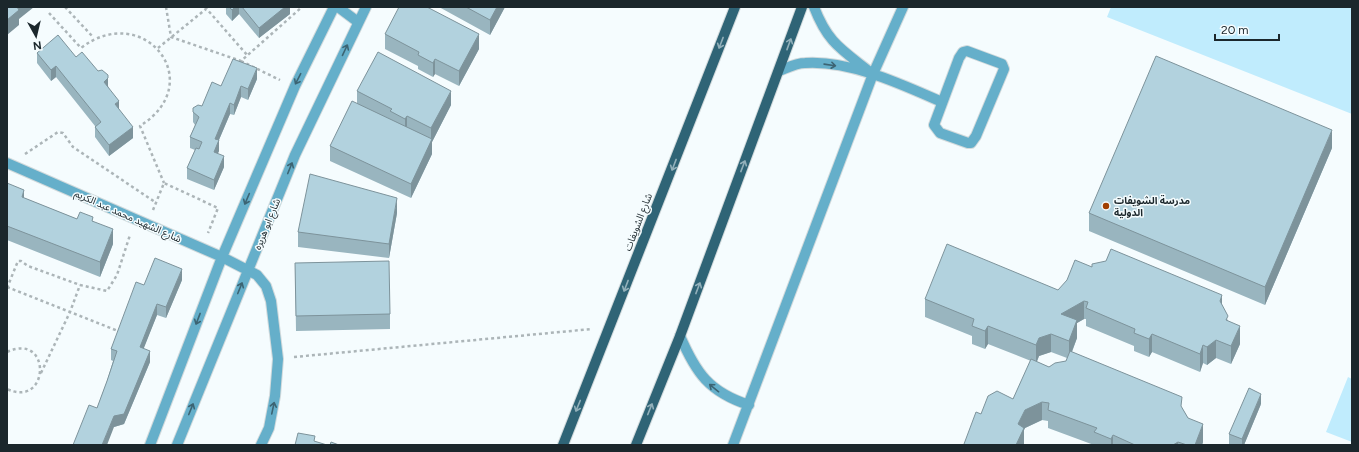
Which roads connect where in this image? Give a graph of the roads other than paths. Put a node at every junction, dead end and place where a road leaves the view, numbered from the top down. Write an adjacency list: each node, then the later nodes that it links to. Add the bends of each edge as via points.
1 (334, 7): 13 (street, one-way to 13, via 295,86)
2 (338, 7): 8 (street)
3 (366, 7): 8 (street, شارع ابو هريره)
4 (735, 7): 20 (main road, شارع الشويفات, one-way to 20)
5 (802, 7): 9 (main road, one-way to 5)
6 (814, 7): 10 (street, via 823,27 836,45)
7 (903, 7): 10 (street)
8 (358, 22): 14 (street, شارع ابو هريره, one-way to 8, via 295,155)
9 (779, 71): 10 (street, one-way to 10, via 805,63 830,64); 15 (main road, one-way to 9)
10 (873, 74): 11 (street); 16 (street)
11 (942, 102): 11 (street, via 963,52 972,52 1004,66 979,129 971,142 940,133 934,128)
12 (8, 164): 13 (street, شارع الشهيد محمد عبد الكريم)
13 (222, 257): 14 (street, شارع الشهيد محمد عبد الكريم); 17 (street, one-way to 17)
14 (248, 269): 18 (street, شارع ابو هريره, one-way to 14); 19 (street, شارع الشهيد محمد عبد الكريم, one-way to 14, via 269,428 278,359 271,301 266,286)
15 (680, 336): 16 (street, one-way to 15, via 731,399 709,385 692,363); 21 (main road, one-way to 15)
16 (749, 405): 22 (street)
17 (150, 445)
18 (177, 445)
19 (261, 445)
20 (563, 445)
21 (636, 445)
22 (733, 445)

